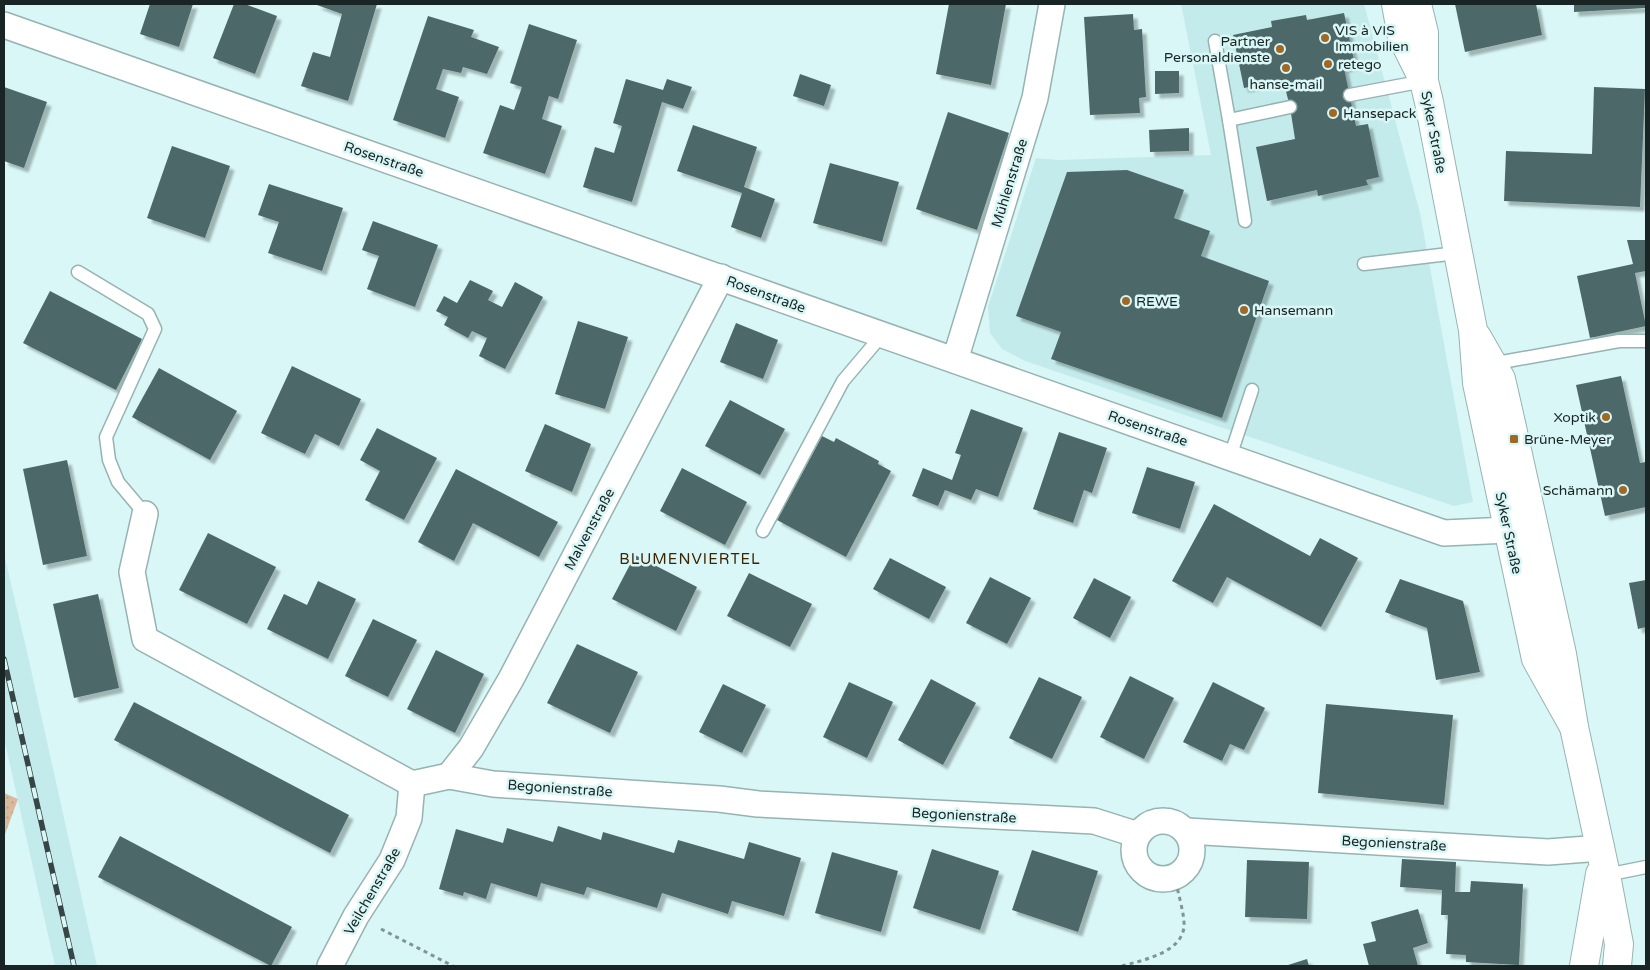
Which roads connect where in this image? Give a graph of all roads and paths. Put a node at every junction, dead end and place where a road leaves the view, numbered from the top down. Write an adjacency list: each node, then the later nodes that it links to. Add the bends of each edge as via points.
1 (1052, 4): 17 (street, Mühlenstraße, via 1035,98)
2 (1396, 4): 6 (street, Syker Straße, via 1402,36)
3 (1417, 4): 6 (street, Syker Straße, via 1424,33)
4 (4, 25): 14 (street, Rosenstraße)
5 (1215, 41): 9 (lane)
6 (1424, 81): 7 (lane); 11 (street, Syker Straße)
7 (1350, 95)
8 (1290, 107): 9 (lane)
9 (1229, 120): 10 (lane)
10 (1245, 221)
11 (1457, 253): 12 (lane); 18 (street, Syker Straße)
12 (1364, 264)
13 (78, 272): 21 (lane, via 148,314 154,329 106,437 108,460 118,482)
14 (720, 277): 15 (street, Rosenstraße); 24 (street, Malvenstraße, via 511,679 471,748)
15 (882, 335): 17 (street, Rosenstraße); 23 (lane, via 843,380)
16 (1646, 341): 18 (lane, via 1619,341)
17 (955, 360): 20 (street, Rosenstraße)
18 (1484, 365): 22 (street, Syker Straße, via 1477,384)
19 (1252, 390): 20 (lane)
20 (1230, 457): 22 (street, Rosenstraße, via 1444,533)
21 (145, 514): 25 (street, via 132,572 145,639)
22 (1521, 528): 28 (street, Syker Straße, via 1536,659 1574,727)
23 (763, 532)
24 (449, 776): 25 (street, Begonienstraße); 27 (street, Begonienstraße, via 493,784 758,804 1094,821)
25 (412, 784): 32 (street, Veilchenstraße, via 409,818 392,860)
26 (1187, 831): 27 (street, Begonienstraße, via 1176,823 1162,820 1148,824); 28 (street, Begonienstraße, via 1548,852); 31 (street, via 1193,848 1188,866)
27 (1138, 835): 31 (street, via 1134,849 1137,863 1146,874 1160,879)
28 (1601, 848): 30 (street, Syker Straße); 36 (street, Syker Straße, via 1600,881)
29 (1646, 867): 30 (lane)
30 (1606, 874): 37 (street, Syker Straße, via 1619,944)
31 (1175, 877): 35 (path, via 1184,927 1177,943 1154,956)
32 (356, 916): 33 (street, Veilchenstraße); 34 (path)
33 (330, 966)
34 (454, 966)
35 (1122, 966)
36 (1584, 966)
37 (1617, 966)

